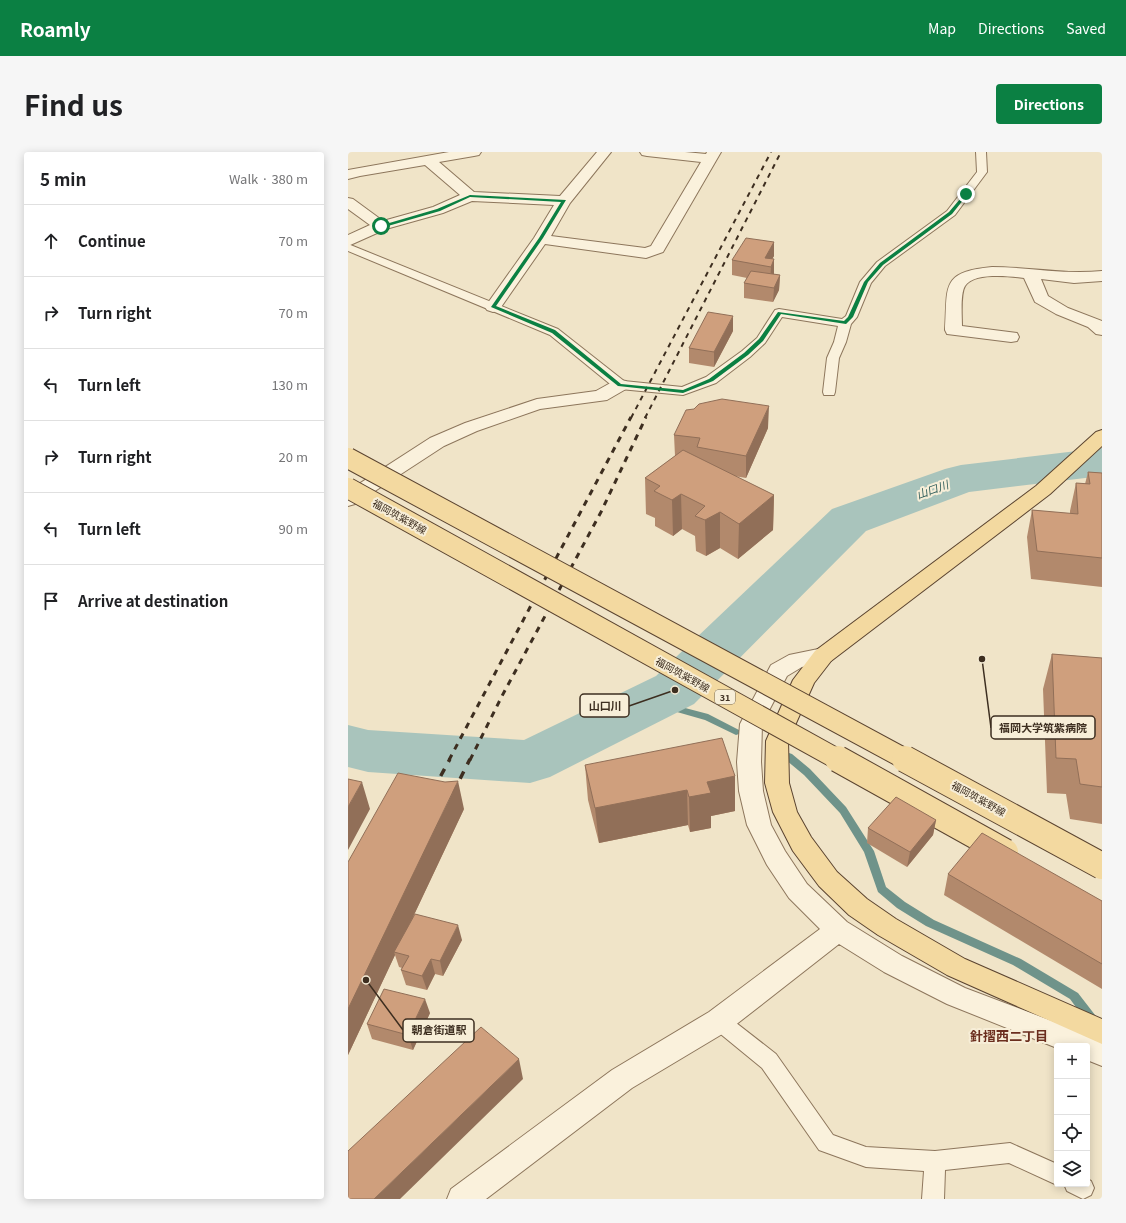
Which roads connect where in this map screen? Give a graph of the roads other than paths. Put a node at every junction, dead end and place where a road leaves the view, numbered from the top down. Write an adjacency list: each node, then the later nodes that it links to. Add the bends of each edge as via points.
1 (474, 152): 5 (street)
2 (604, 152): 9 (street)
3 (647, 152): 6 (street)
4 (981, 152): 18 (lane, via 982,172 951,213 881,264 866,282 851,317)
5 (436, 156): 7 (street); 8 (street)
6 (712, 156): 12 (street, via 657,249 646,253)
7 (348, 175)
8 (470, 196): 9 (street); 11 (street, via 438,210)
9 (564, 201): 12 (street)
10 (348, 202): 11 (street)
11 (381, 226): 13 (street)
12 (541, 238): 17 (street)
13 (348, 241)
14 (348, 247): 17 (lane)
15 (1030, 273): 16 (street, via 1075,278); 19 (street, via 1041,299 1062,311 1094,323); 20 (street, via 978,272 964,276 957,284 954,330)
16 (1102, 276)
17 (493, 307): 21 (lane, via 554,332)
18 (845, 323): 21 (lane, via 779,313 761,340 711,380 683,392); 22 (lane, via 833,358)
19 (1102, 330)
20 (1011, 337)
21 (620, 385): 25 (street, via 601,396 538,404 471,426 437,442)
22 (829, 392)
23 (1102, 436): 26 (main road, via 1043,490)
24 (348, 458): 28 (main road, 福岡筑紫野線, bridge)
25 (348, 496): 27 (main road, 福岡筑紫野線 / 31, bridge)
26 (823, 656): 29 (street, via 797,660 779,671 751,724 749,762 751,791 759,825 776,858 798,891); 31 (main road, via 804,680 777,741 777,783 785,812 802,844 828,879 858,907 887,927 956,967)
27 (1020, 860)
28 (1102, 866)
29 (838, 930): 30 (street); 32 (street, via 893,964 956,996)
30 (719, 1021): 35 (lane, via 769,1061 826,1143 866,1158); 37 (street, via 622,1079)
31 (1102, 1032)
32 (1076, 1043)
33 (1090, 1048): 34 (street)
34 (1102, 1053)
35 (936, 1161): 36 (lane, via 1010,1153); 38 (lane)
36 (1054, 1175)
37 (462, 1199)
38 (932, 1199)

